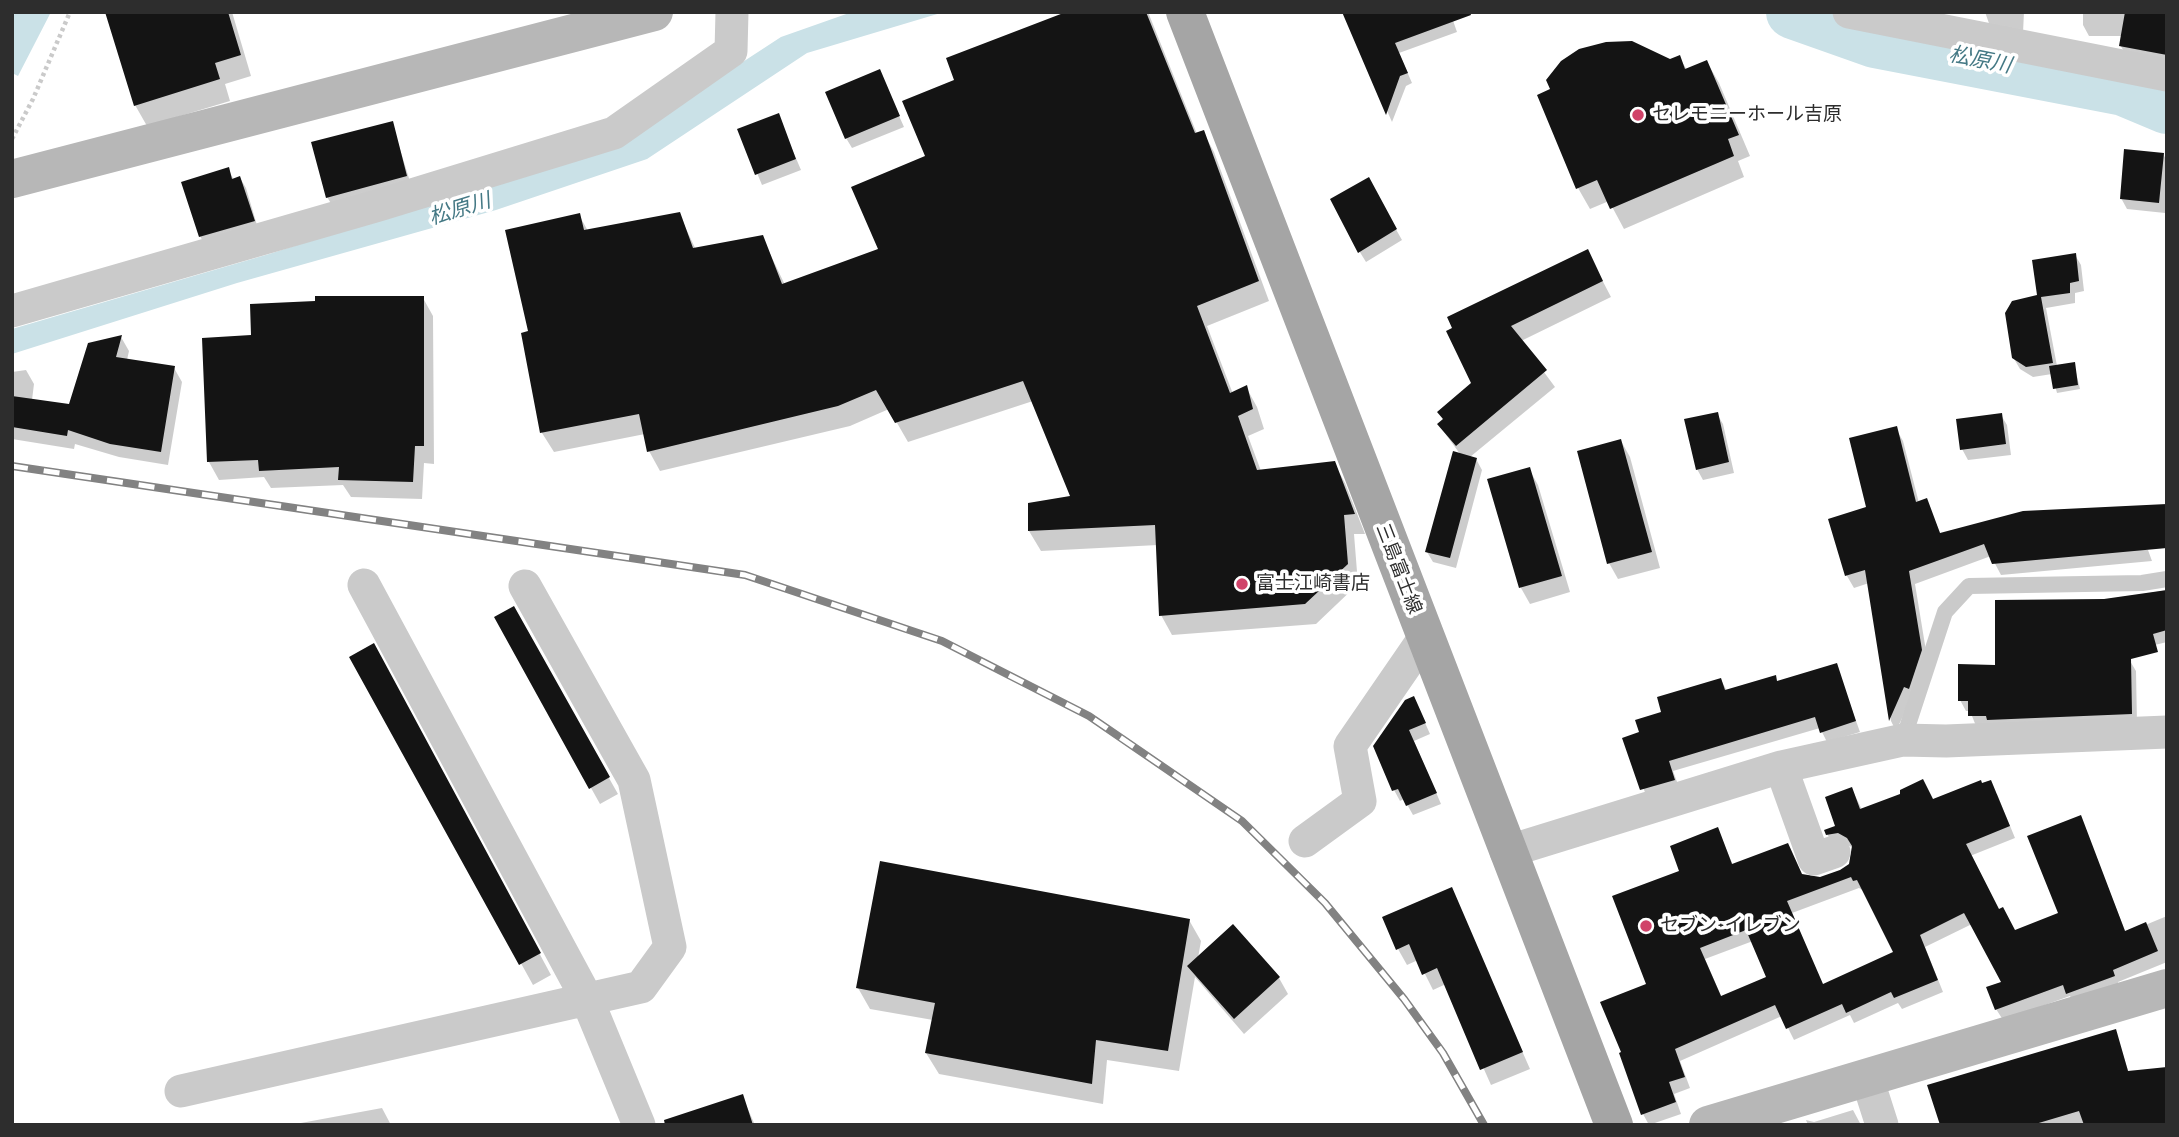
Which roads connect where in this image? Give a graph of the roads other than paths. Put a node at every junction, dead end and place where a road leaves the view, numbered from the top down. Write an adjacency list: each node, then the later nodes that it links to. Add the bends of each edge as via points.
1 (654, 12): 6 (street)
2 (732, 12): 7 (street, via 731,51 614,133)
3 (1185, 12): 11 (main road, 三島富士線)
4 (1849, 12): 5 (street)
5 (2167, 75)
6 (12, 179)
7 (12, 311)
8 (2167, 579): 13 (lane, via 1969,586 1945,612)
9 (364, 585): 19 (street)
10 (525, 586): 19 (street, via 634,780 670,947 641,987)
11 (1425, 636): 15 (street, via 1350,746 1360,802); 16 (main road, 三島富士線)
12 (2167, 732): 13 (street)
13 (1903, 740): 14 (street)
14 (1782, 767): 16 (street); 17 (street, via 1814,859)
15 (1305, 841)
16 (1506, 852): 23 (main road, 三島富士線)
17 (1834, 852)
18 (2167, 988): 20 (street)
19 (587, 999): 21 (street); 22 (street)
20 (1867, 1078): 24 (street); 25 (street)
21 (181, 1091)
22 (639, 1125)
23 (1614, 1125)
24 (1708, 1125)
25 (1882, 1125)

